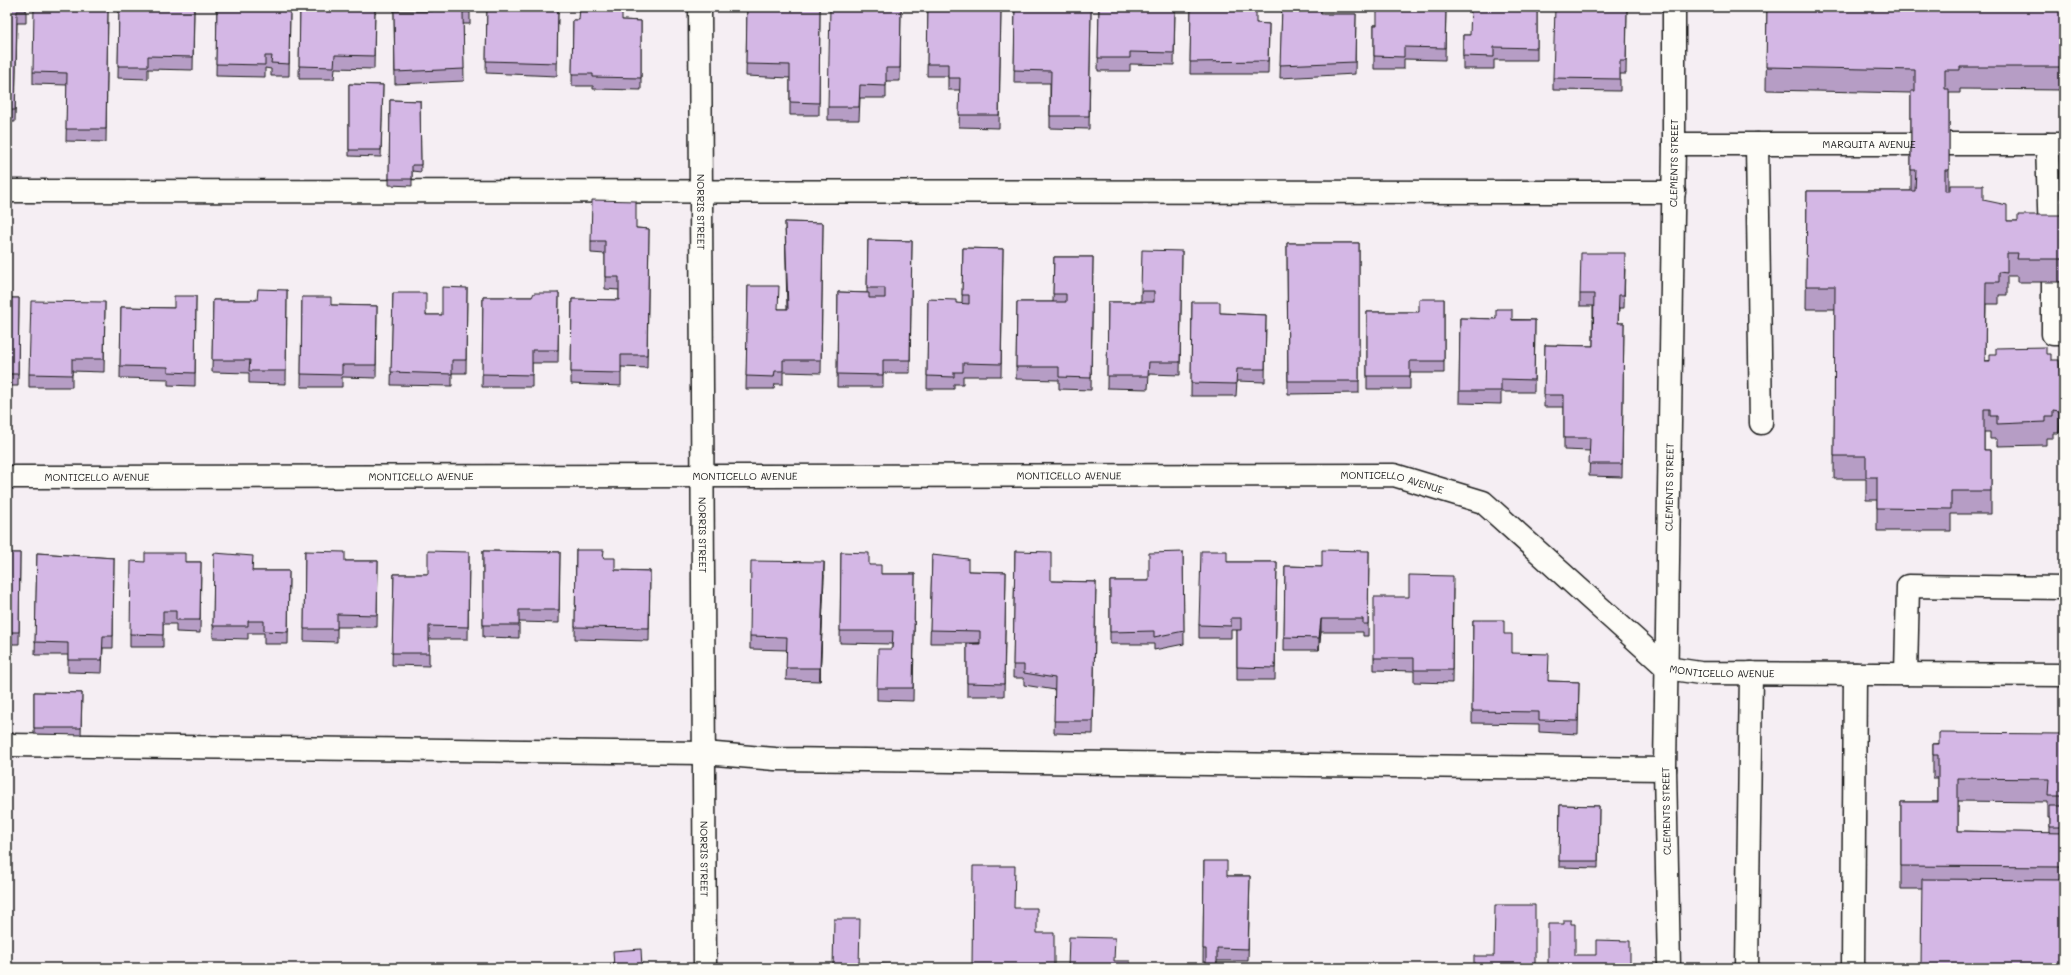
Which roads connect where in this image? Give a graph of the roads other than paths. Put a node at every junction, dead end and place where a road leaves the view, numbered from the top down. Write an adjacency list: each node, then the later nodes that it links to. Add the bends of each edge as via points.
1 (700, 7): 6 (street, NORRIS STREET)
2 (1674, 7): 3 (street, CLEMENTS STREET)
3 (1674, 144): 4 (street, MARQUITA AVENUE); 8 (street, CLEMENTS STREET)
4 (1757, 144): 5 (street, MARQUITA AVENUE); 12 (street)
5 (2055, 144): 9 (street)
6 (700, 190): 7 (street); 8 (street); 13 (street, NORRIS STREET)
7 (7, 191)
8 (1674, 192): 16 (street, CLEMENTS STREET)
9 (2050, 237)
10 (2052, 282): 11 (street, via 2052,334)
11 (2064, 334)
12 (1762, 423)
13 (702, 476): 14 (street, MONTICELLO AVENUE); 16 (street, MONTICELLO AVENUE, via 1394,475 1483,502); 22 (street, NORRIS STREET)
14 (7, 477)
15 (2064, 588): 19 (street, via 1908,586)
16 (1667, 668): 17 (street, MONTICELLO AVENUE, via 1700,673); 23 (street, CLEMENTS STREET)
17 (1751, 673): 18 (street, MONTICELLO AVENUE); 26 (street)
18 (1856, 674): 19 (street, MONTICELLO AVENUE); 27 (street)
19 (1906, 674): 20 (street, MONTICELLO AVENUE)
20 (2064, 675)
21 (7, 745): 22 (street)
22 (704, 752): 23 (street, via 775,759); 24 (street, NORRIS STREET)
23 (1665, 769): 25 (street, CLEMENTS STREET)
24 (704, 968)
25 (1669, 968)
26 (1747, 968)
27 (1853, 968)

